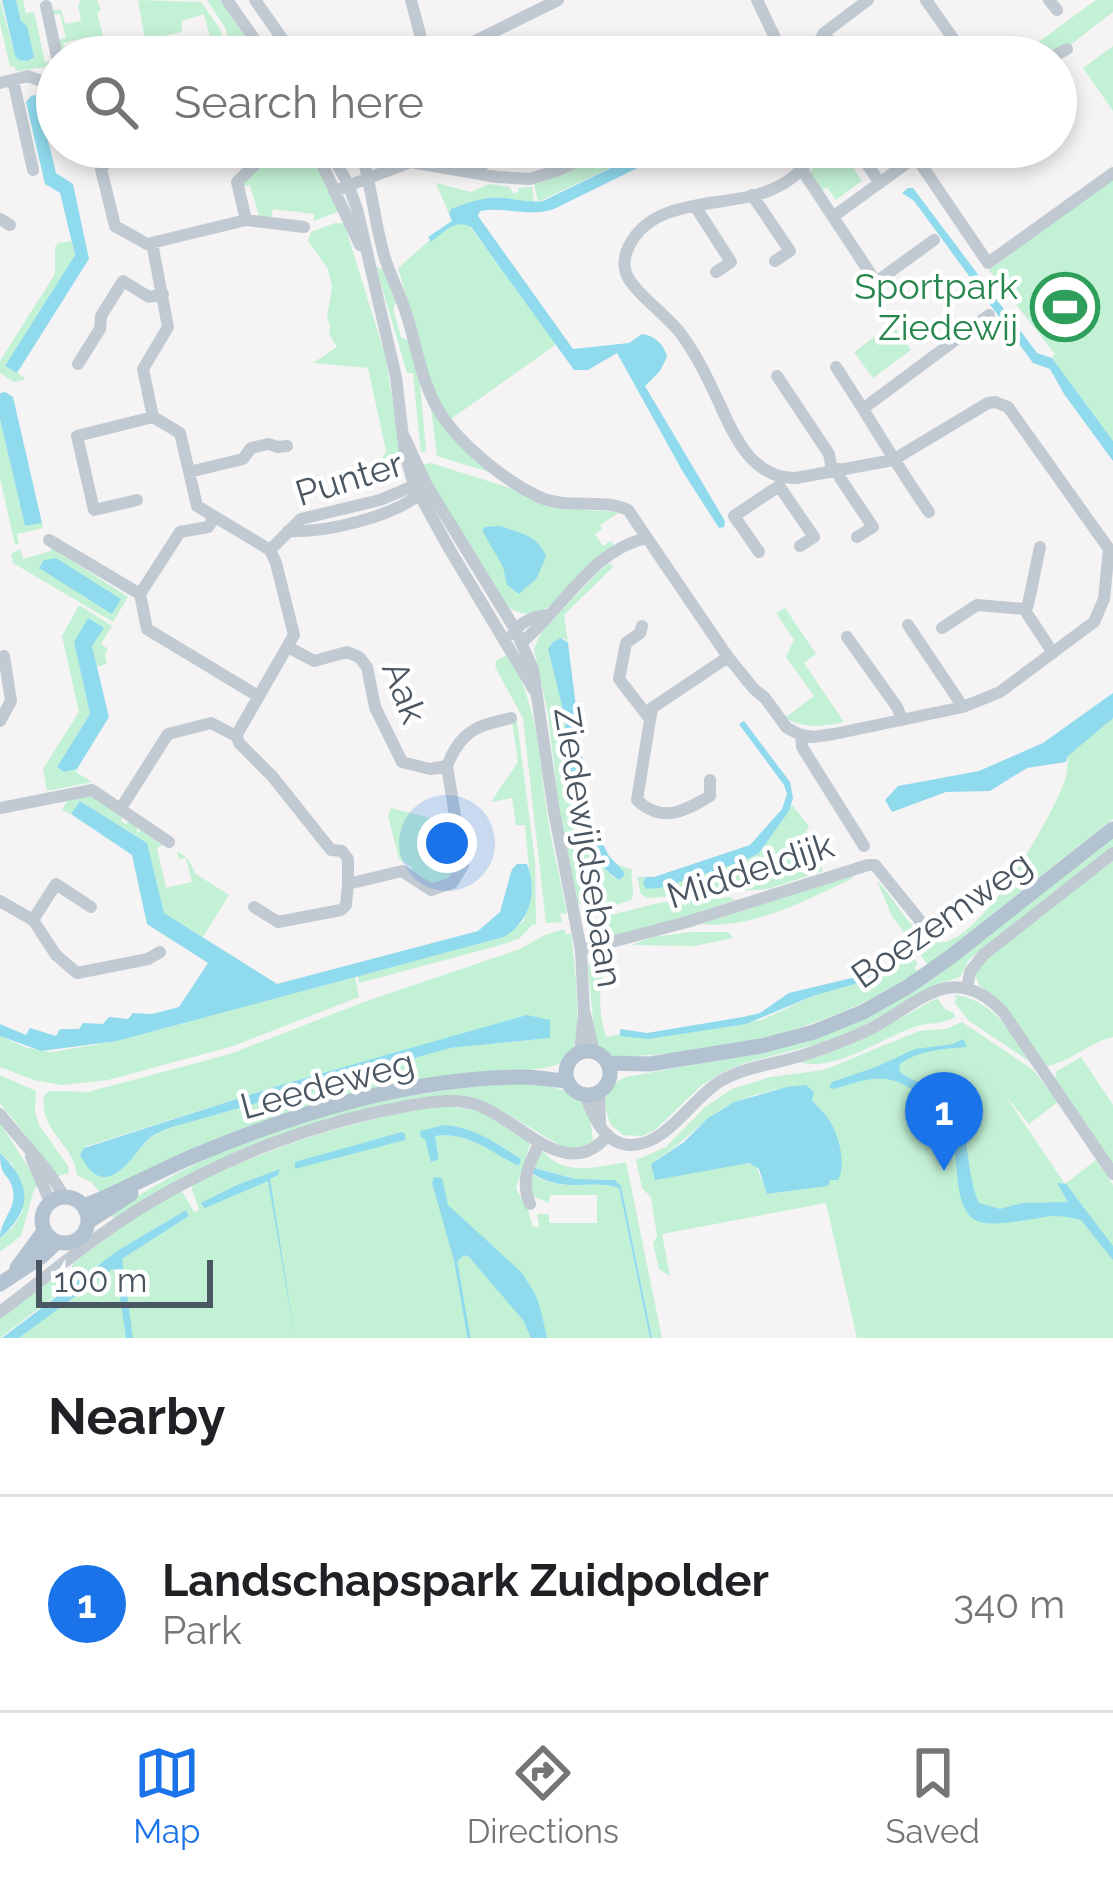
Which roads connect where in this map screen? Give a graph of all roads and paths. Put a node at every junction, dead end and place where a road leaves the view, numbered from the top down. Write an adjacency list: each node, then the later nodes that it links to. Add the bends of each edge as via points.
1 (227, 0): 11 (street)
2 (255, 0): 12 (street)
3 (411, 0): 13 (street)
4 (559, 0): 14 (street)
5 (757, 0): 15 (street)
6 (868, 0): 9 (street)
7 (926, 0): 18 (street)
8 (46, 6): 10 (street)
9 (824, 33): 16 (street); 17 (street)
10 (52, 36)
11 (252, 36)
12 (280, 36)
13 (419, 36)
14 (486, 36)
15 (774, 36)
16 (822, 36)
17 (826, 36)
18 (952, 36)
19 (36, 79): 20 (street)
20 (6, 81): 33 (street)
21 (102, 168): 47 (street, via 115,226)
22 (251, 168): 44 (street, via 237,182)
23 (324, 168): 40 (street, Ziedewijdsebaan)
24 (339, 168): 39 (street, Ziedewijdsebaan)
25 (366, 168): 37 (street)
26 (394, 168): 37 (street)
27 (446, 168): 36 (street)
28 (481, 168): 36 (street)
29 (564, 168): 36 (street, via 530,179)
30 (871, 168): 38 (street)
31 (901, 168): 38 (street)
32 (923, 168): 35 (street, via 988,263)
33 (33, 170)
34 (802, 170): 41 (street); 43 (street)
35 (1113, 173)
36 (481, 174)
37 (369, 177): 39 (street); 48 (street)
38 (880, 183): 43 (street)
39 (348, 184): 40 (street); 50 (street, Ziedewijdsebaan)
40 (334, 191): 50 (street, Ziedewijdsebaan)
41 (752, 195): 42 (street); 49 (street, via 790,250)
42 (695, 206): 51 (street, via 731,262); 63 (street, via 643,229 624,258 626,272 681,333 750,458)
43 (834, 216): 46 (street, via 876,282)
44 (245, 220): 45 (street); 47 (street)
45 (304, 227)
46 (934, 240)
47 (152, 243): 52 (street)
48 (385, 257): 50 (street); 69 (street, via 435,404 467,443 542,499 628,510)
49 (775, 261)
50 (368, 262): 64 (street, Ziedewijdsebaan)
51 (716, 272)
52 (163, 294): 54 (street, via 149,297 123,281); 58 (street, via 168,327 143,369)
53 (988, 315): 57 (street)
54 (79, 364)
55 (836, 367): 57 (street)
56 (777, 376): 61 (street)
57 (864, 408): 60 (street)
58 (153, 417): 62 (street, via 180,433); 65 (street, via 77,436 94,510)
59 (287, 446): 62 (street, via 251,448 243,459)
60 (893, 460): 61 (street); 66 (street); 85 (street, via 988,403 1008,407 1109,549 1100,610)
61 (835, 470): 63 (street); 68 (street, via 873,527)
62 (189, 472): 67 (street, via 197,506)
63 (780, 482): 71 (street, via 814,537); 74 (street, via 734,516)
64 (420, 488): 73 (street, Punter, via 392,512 286,531); 80 (street, Ziedewijdsebaan); 83 (street, Ziedewijdsebaan, via 450,550)
65 (137, 500)
66 (929, 512)
67 (214, 517): 73 (street, Punter); 75 (street, via 208,527 180,532)
68 (857, 537)
69 (647, 538): 77 (street, via 595,566); 87 (street)
70 (49, 540): 75 (street)
71 (800, 546)
72 (1040, 547): 76 (street)
73 (270, 550): 84 (street, Punter, via 294,635)
74 (759, 552)
75 (140, 594): 88 (street, via 147,629)
76 (1024, 609): 81 (street, via 977,604); 85 (street)
77 (548, 615): 80 (street); 83 (street)
78 (642, 626): 92 (street, via 626,643 619,679)
79 (908, 626): 89 (street)
80 (515, 628): 83 (street, Ziedewijdsebaan)
81 (942, 628)
82 (848, 637): 93 (street)
83 (515, 643): 110 (street, Ziedewijdsebaan, via 533,669)
84 (288, 646): 88 (street); 96 (street, Aak, via 314,661 347,652 359,657 402,762)
85 (1053, 653): 89 (street, via 1000,692)
86 (4, 656): 90 (street, via 11,701)
87 (728, 657): 92 (street, via 652,708); 94 (street)
88 (258, 696): 95 (street)
89 (963, 707): 93 (street)
90 (1, 718)
91 (511, 718): 96 (street, Aak, via 472,727)
92 (650, 719): 97 (street, via 637,800 678,815 710,796)
93 (902, 720): 94 (street)
94 (801, 735): 102 (street)
95 (236, 736): 99 (street, via 212,723 168,734); 104 (street, via 331,850 342,850)
96 (447, 766): 104 (street, via 463,865 452,883 431,890 402,871)
97 (710, 780)
98 (0, 808): 99 (street, via 92,790)
99 (122, 808): 101 (street)
100 (1113, 829): 114 (main road, Boezemweg, via 949,958 863,1012 760,1046)
101 (169, 842)
102 (864, 846)
103 (1113, 853): 112 (street, via 983,955)
104 (348, 884): 107 (street, via 341,910 278,922)
105 (0, 902): 108 (street)
106 (92, 907): 108 (street, via 56,884)
107 (254, 908)
108 (33, 920): 111 (street, via 77,973)
109 (930, 933): 110 (street, Middeldijk, via 868,865)
110 (581, 950): 113 (street, Ziedewijdsebaan)
111 (160, 952)
112 (967, 988): 118 (street, via 945,988 850,1038 734,1073 648,1142 628,1146); 120 (street, via 1003,1012)
113 (587, 1052): 114 (main road); 115 (main road, via 569,1061)
114 (609, 1070): 116 (main road)
115 (567, 1074): 116 (main road, via 572,1088); 123 (main road, Leedeweg, via 419,1087 338,1105 195,1155)
116 (592, 1094): 118 (street)
117 (0, 1114): 121 (street, via 53,1177)
118 (604, 1131): 119 (street, via 579,1155)
119 (540, 1142): 122 (street, via 525,1176); 126 (street, via 461,1101 310,1130 184,1182)
120 (1113, 1174)
121 (57, 1199): 123 (main road, via 73,1198); 124 (main road, via 42,1215)
122 (530, 1204)
123 (86, 1214): 124 (main road, via 78,1240)
124 (51, 1236): 125 (main road, via 41,1257)
125 (6, 1280)
126 (0, 1312)

